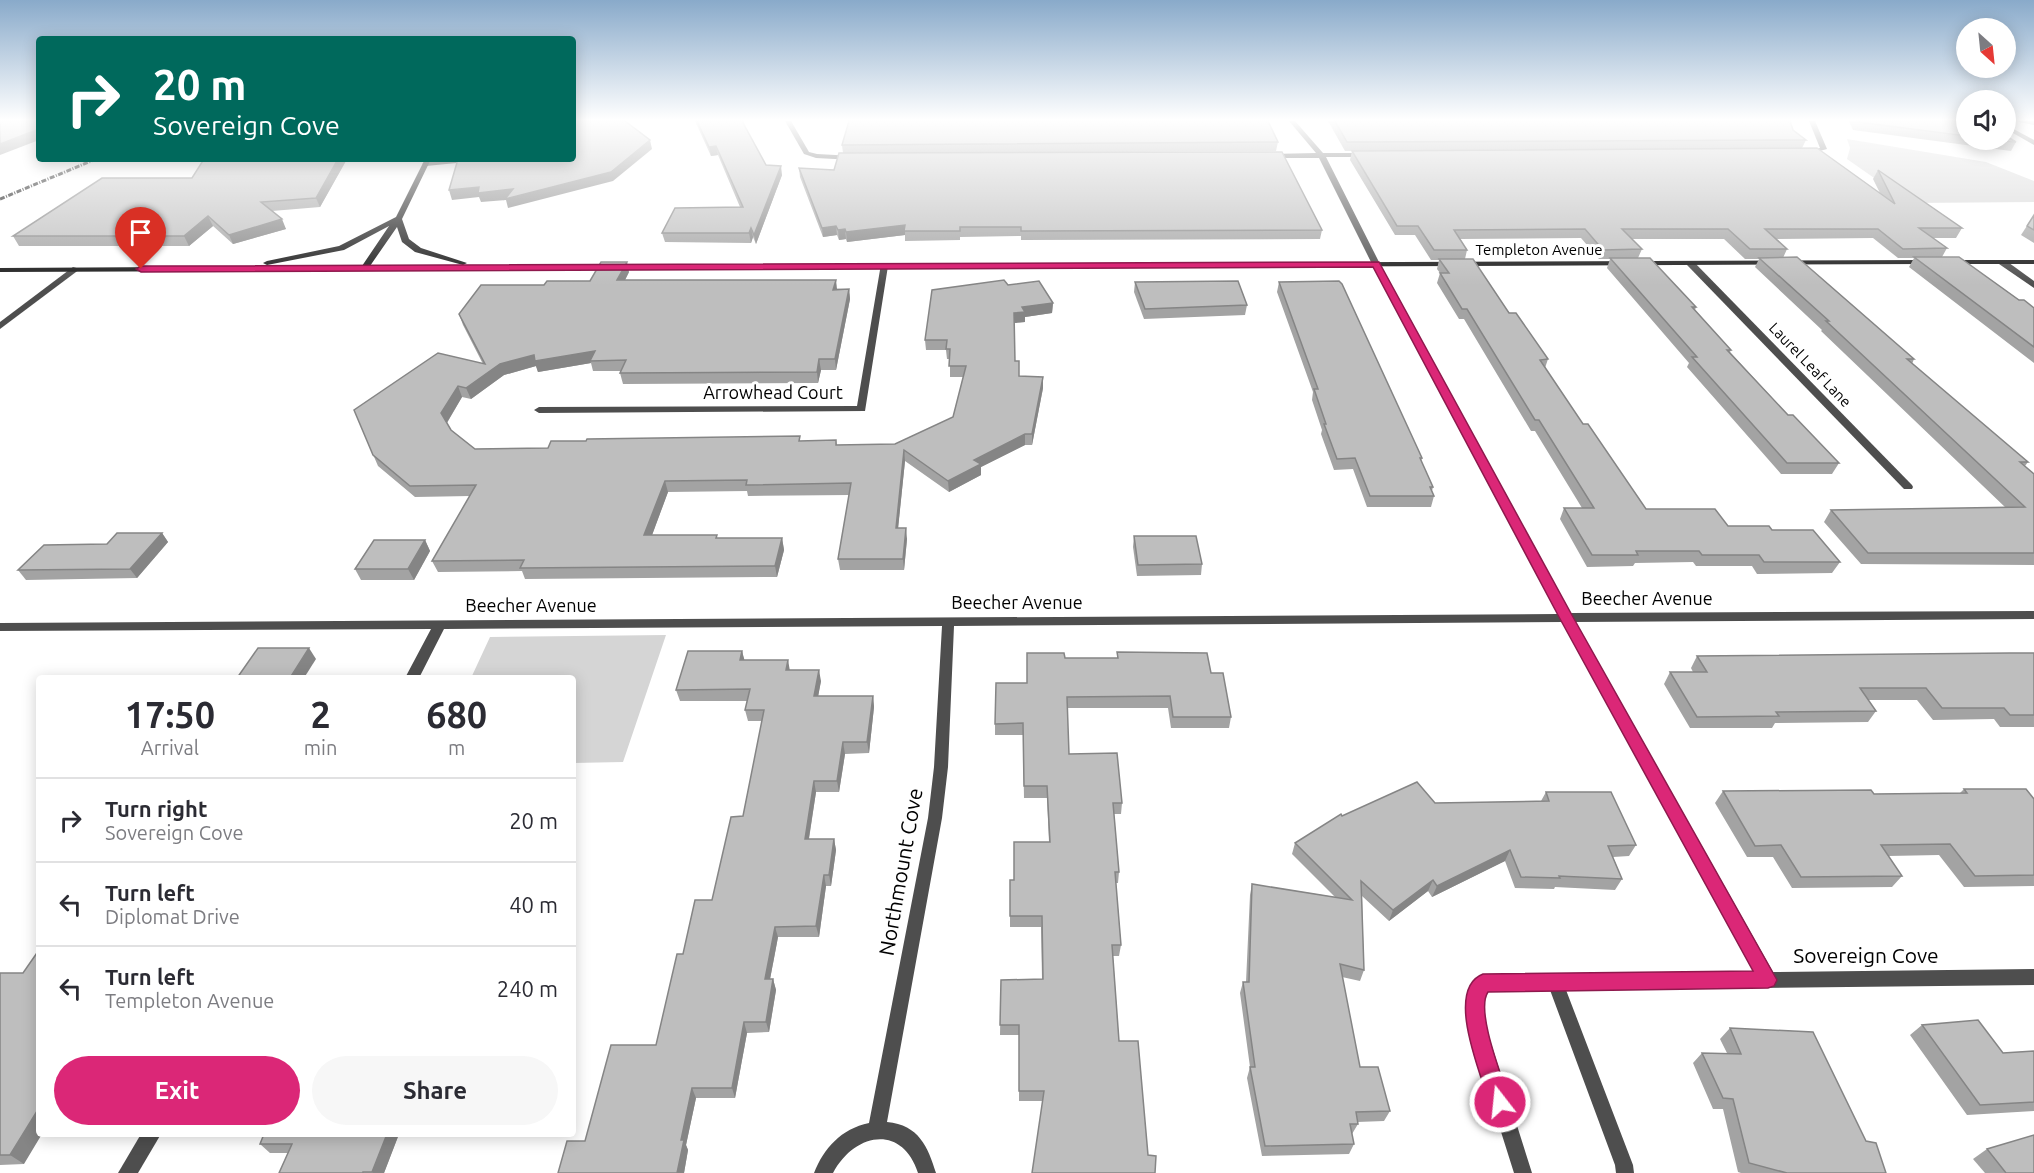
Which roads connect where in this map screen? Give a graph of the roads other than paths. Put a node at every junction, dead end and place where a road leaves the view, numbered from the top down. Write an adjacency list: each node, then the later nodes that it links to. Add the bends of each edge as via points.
1 (420, 176): 3 (street)
2 (1332, 176): 7 (street)
3 (398, 219): 9 (street); 10 (street, via 405,240 418,250); 12 (street, via 341,248)
4 (2002, 262): 5 (street, Templeton Avenue); 6 (street, Templeton Avenue); 14 (street)
5 (2034, 262)
6 (1690, 263): 7 (street, Templeton Avenue); 17 (street, Laurel Leaf Lane)
7 (1376, 264): 8 (street, Templeton Avenue); 19 (street)
8 (884, 266): 10 (street, Templeton Avenue); 16 (street, Arrowhead Court, via 861,409)
9 (365, 268): 10 (street, Templeton Avenue); 12 (street, Templeton Avenue)
10 (482, 268)
11 (76, 269): 12 (street, Templeton Avenue); 13 (street, Templeton Avenue); 15 (street)
12 (227, 269)
13 (0, 270)
14 (2034, 285)
15 (0, 326)
16 (540, 410)
17 (1908, 487)
18 (2034, 615): 19 (street, Beecher Avenue)
19 (1566, 617): 20 (street, Beecher Avenue); 25 (street)
20 (948, 621): 21 (street, Beecher Avenue); 27 (street, Northmount Cove, via 935,818)
21 (440, 624): 22 (street, Beecher Avenue); 23 (street)
22 (0, 627)
23 (414, 675)
24 (2034, 977): 25 (street, Sovereign Cove)
25 (1768, 980): 26 (street, Sovereign Cove)
26 (1555, 981): 32 (street, Sovereign Cove, via 1483,983 1475,995 1475,1021); 33 (street)
27 (877, 1129): 30 (street, via 858,1133 841,1143); 31 (street, via 903,1136 916,1148)
28 (150, 1137): 29 (street)
29 (127, 1173)
30 (822, 1173)
31 (927, 1173)
32 (1523, 1173)
33 (1625, 1173)

